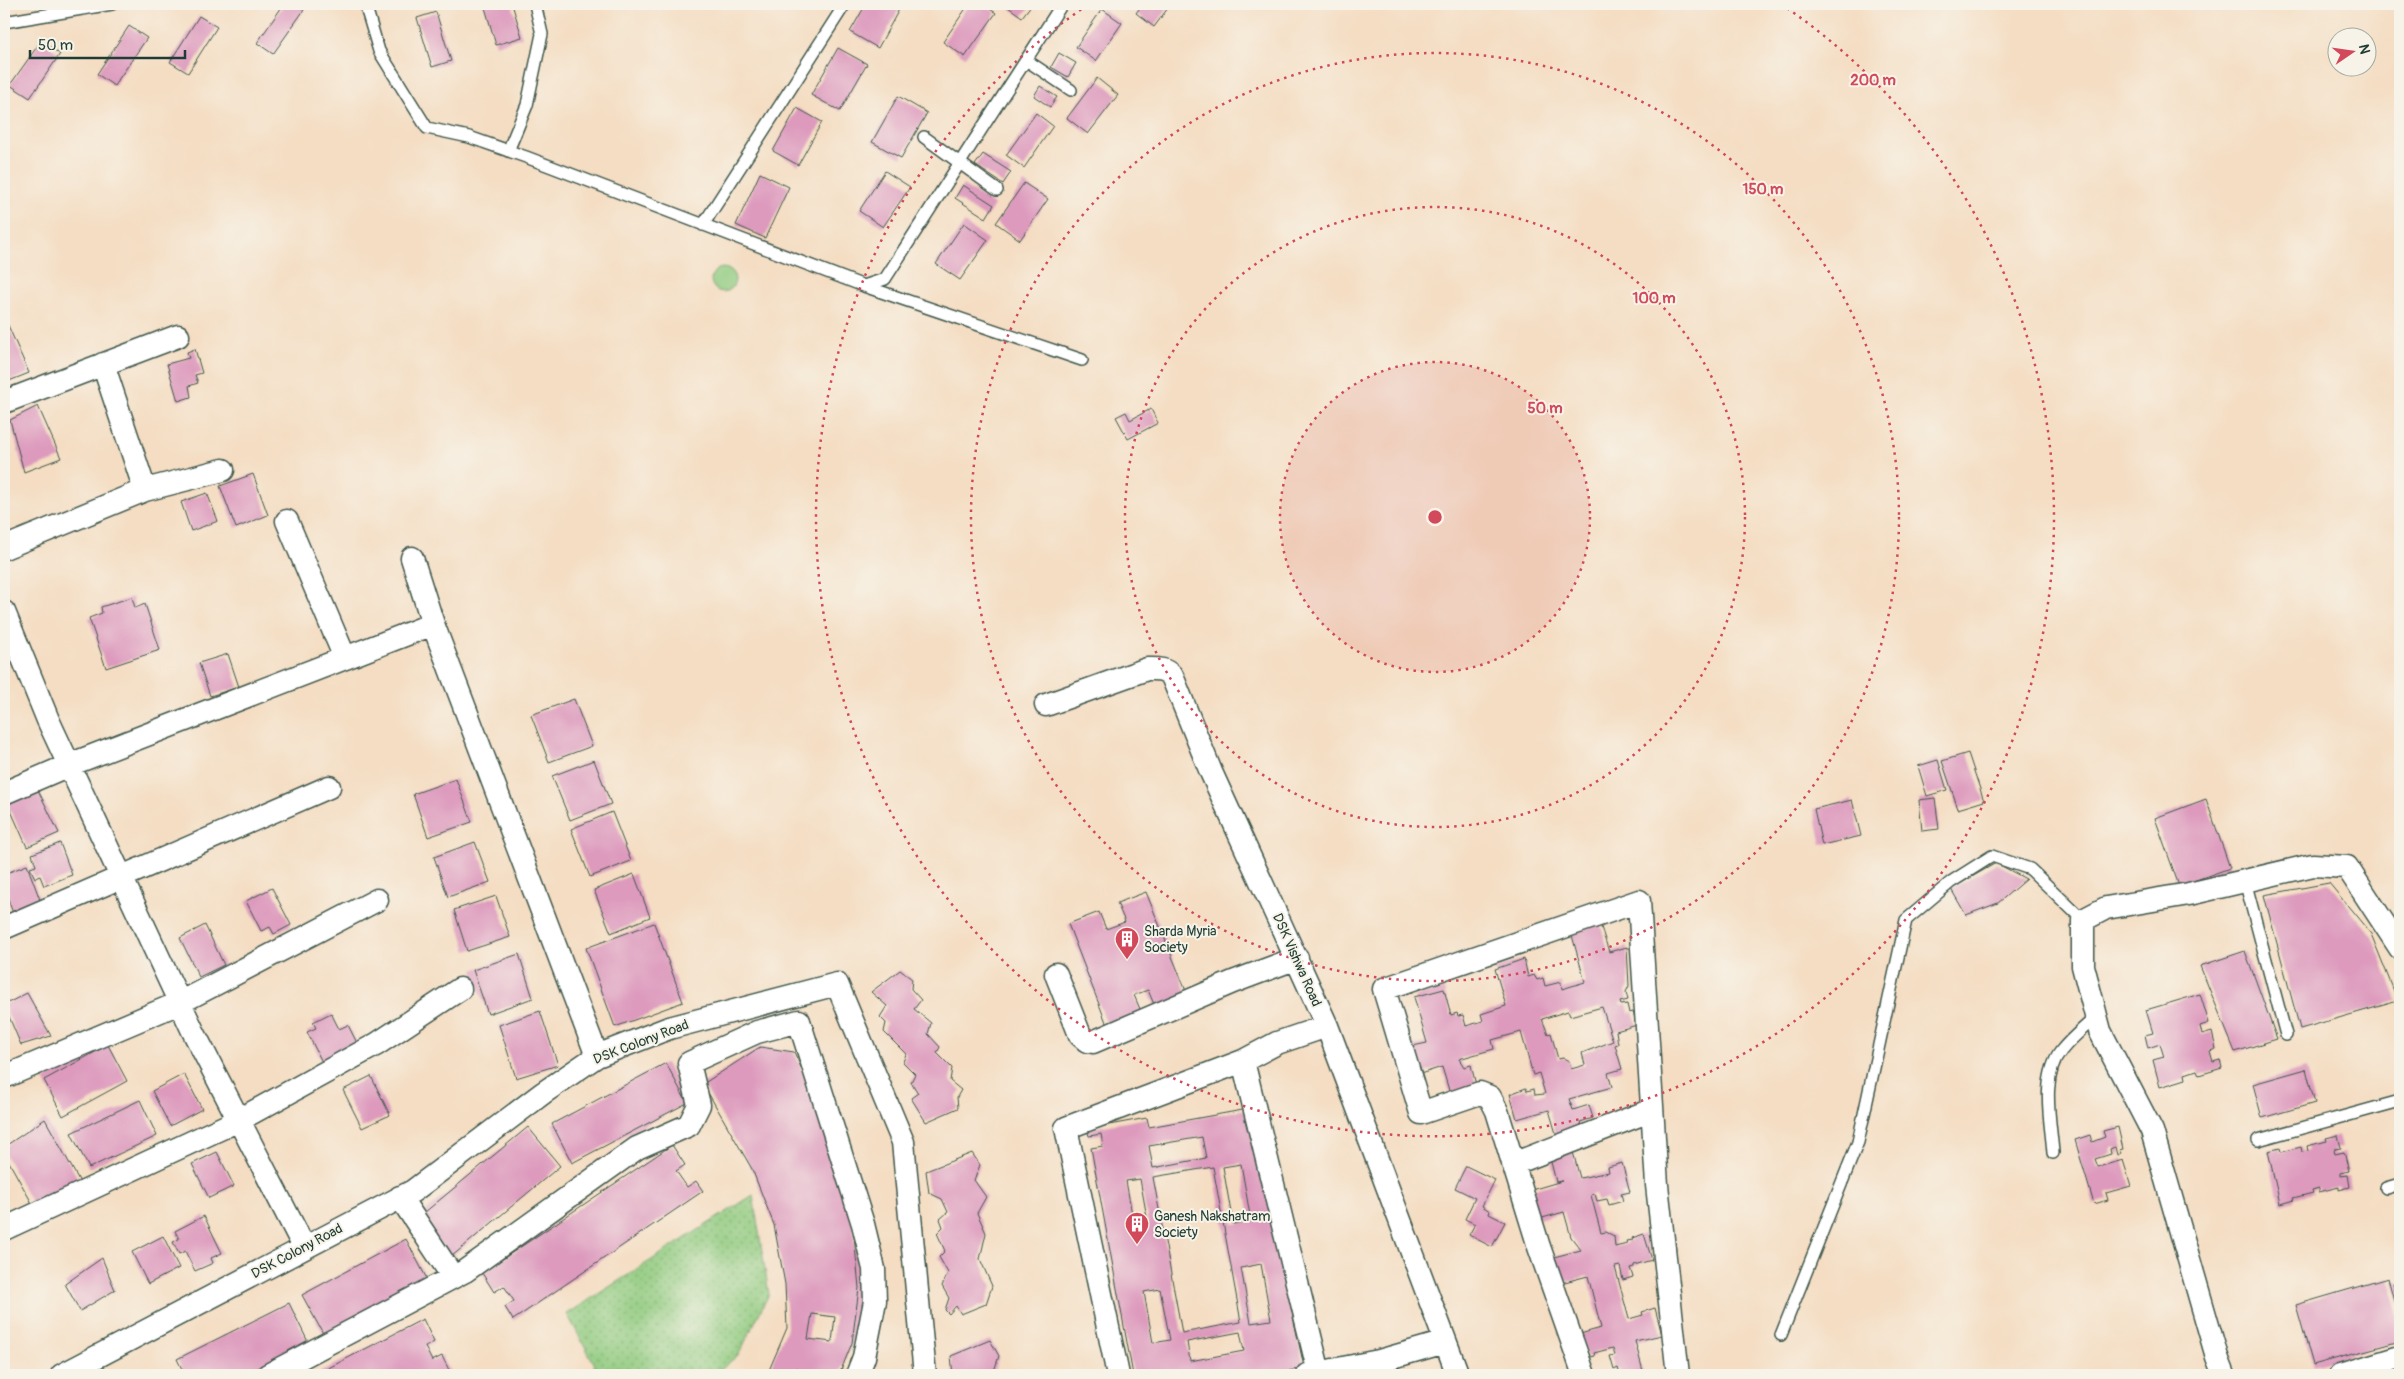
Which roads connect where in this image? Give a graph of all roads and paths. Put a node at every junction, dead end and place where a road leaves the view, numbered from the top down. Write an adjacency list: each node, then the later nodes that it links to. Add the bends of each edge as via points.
1 (112, 4): 6 (lane)
2 (366, 4): 10 (lane, via 379,50 427,128 469,137)
3 (535, 4): 10 (lane, via 542,34 527,105)
4 (845, 4): 13 (lane)
5 (1062, 4): 7 (lane)
6 (4, 22)
7 (1026, 60): 8 (lane); 11 (lane)
8 (1071, 90)
9 (924, 137): 11 (lane)
10 (508, 151): 13 (lane)
11 (960, 164): 12 (lane); 14 (lane, via 885,279)
12 (997, 190)
13 (703, 225): 14 (lane)
14 (864, 286): 16 (lane)
15 (178, 336): 17 (street)
16 (1082, 360)
17 (103, 364): 18 (street); 20 (street)
18 (4, 402)
19 (224, 470): 20 (street)
20 (145, 490): 22 (street)
21 (287, 521): 27 (street)
22 (4, 548)
23 (412, 558): 25 (street)
24 (4, 612): 26 (street)
25 (433, 624): 27 (street); 45 (street)
26 (9, 639): 29 (street)
27 (345, 658): 29 (street)
28 (1046, 705): 38 (street, DSK Vishwa Road, via 1147,669 1167,670)
29 (69, 765): 31 (street); 32 (street)
30 (328, 787): 32 (street)
31 (4, 793)
32 (121, 876): 36 (street); 41 (street)
33 (2245, 881): 35 (street, via 2106,908); 37 (street, via 2313,865 2347,867); 44 (lane)
34 (378, 900): 41 (street)
35 (2082, 920): 42 (street, via 2084,966); 60 (lane, via 2030,869 1992,856 1951,882 1906,920 1858,1142)
36 (4, 928)
37 (2400, 948)
38 (1297, 958): 39 (street, via 1093,1042 1080,1035); 43 (street, DSK Vishwa Road)
39 (1056, 974)
40 (460, 989): 50 (street, via 378,1044)
41 (179, 1003): 47 (street); 50 (street)
42 (2097, 1016): 52 (lane, via 2060,1052 2051,1072 2049,1106); 72 (street, via 2100,1031 2152,1131)
43 (1327, 1026): 46 (street, via 1277,1043); 61 (street, DSK Vishwa Road)
44 (2286, 1035)
45 (598, 1056): 56 (street, DSK Colony Road, via 543,1093 413,1191); 68 (street, DSK Colony Road, via 669,1028 837,984 903,1142)
46 (1243, 1061): 63 (street); 69 (street, via 1066,1128)
47 (4, 1077)
48 (2400, 1101): 51 (lane)
49 (1652, 1110): 53 (street); 53 (street, via 1639,901 1384,989 1420,1113 1480,1094 1490,1097); 64 (street)
50 (238, 1120): 57 (street); 58 (street)
51 (2258, 1140)
52 (2053, 1153)
53 (1513, 1164): 71 (street)
54 (2400, 1184): 55 (lane)
55 (2386, 1188)
56 (400, 1197): 58 (street, DSK Colony Road); 59 (street)
57 (4, 1229)
58 (304, 1247): 65 (street, DSK Colony Road)
59 (453, 1277): 66 (street); 67 (street, via 637,1148 689,1125 699,1105 689,1063 757,1032 799,1021 874,1269 875,1302)
60 (1781, 1335)
61 (1445, 1342): 63 (street, via 1379,1361); 70 (street, DSK Vishwa Road)
62 (2400, 1357): 73 (street)
63 (1313, 1374)
64 (1676, 1374)
65 (62, 1375)
66 (268, 1375)
67 (857, 1375)
68 (925, 1375)
69 (1118, 1375)
70 (1458, 1375)
71 (1584, 1375)
72 (2224, 1375)
73 (2340, 1375)

